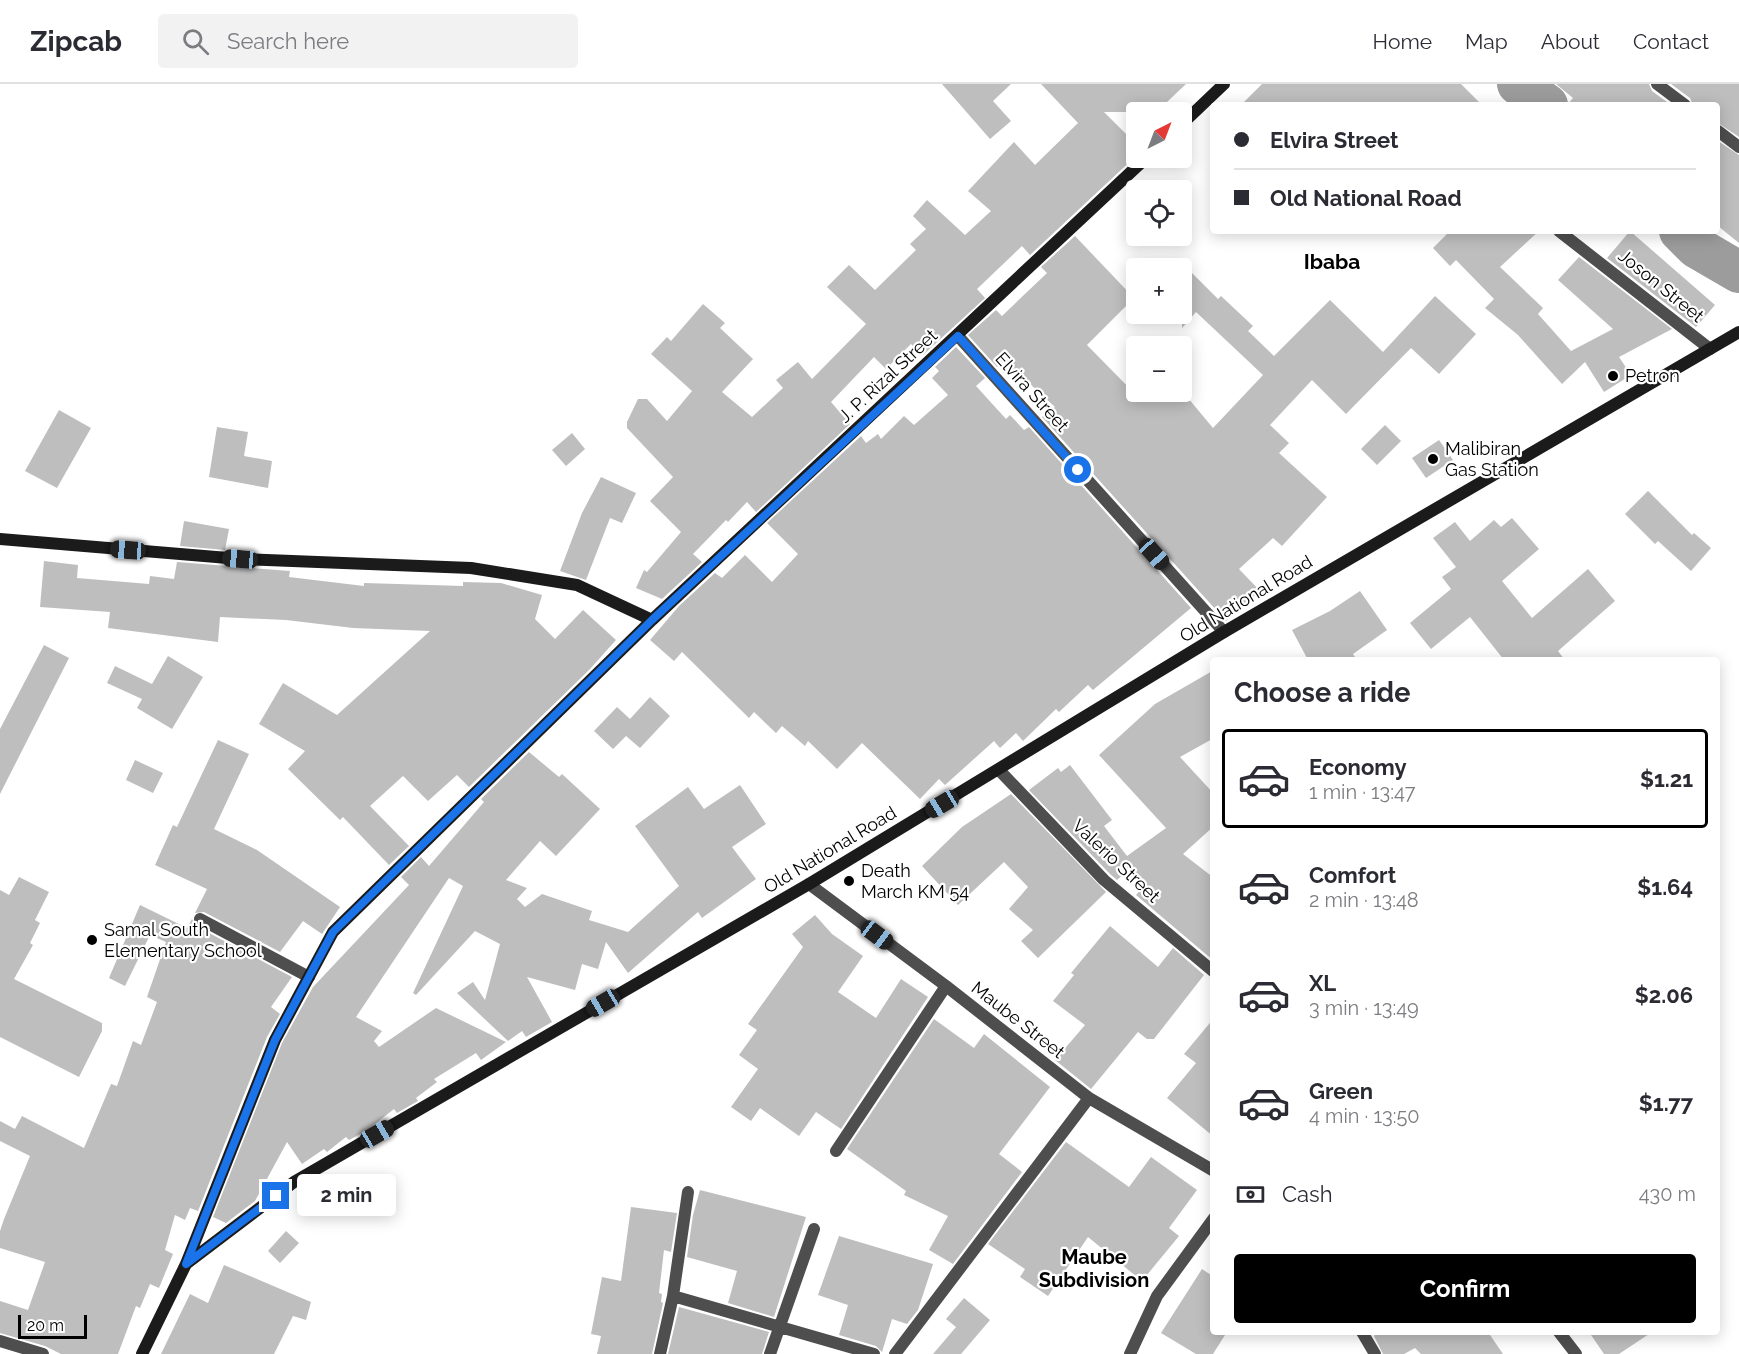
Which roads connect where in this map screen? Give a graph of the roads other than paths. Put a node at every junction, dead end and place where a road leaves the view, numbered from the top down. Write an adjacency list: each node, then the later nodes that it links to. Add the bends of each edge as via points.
1 (1224, 84): 4 (street)
2 (1657, 84): 3 (street)
3 (1680, 102)
4 (1192, 114)
5 (1720, 132): 6 (street)
6 (1739, 147)
7 (1135, 168): 10 (street, J. P. Rizal Street)
8 (1563, 234): 11 (street, Joson Street)
9 (1739, 332): 11 (street, Old National Road)
10 (958, 336): 13 (street, J. P. Rizal Street); 14 (street, Elvira Street)
11 (1715, 347): 14 (street, Old National Road)
12 (0, 539): 13 (street, via 240,559 471,568 577,585)
13 (652, 620): 19 (street, J. P. Rizal Street, via 333,932)
14 (1224, 632): 15 (street, Old National Road)
15 (999, 770): 16 (street, Old National Road); 18 (street, Valerio Street, via 1104,880)
16 (809, 884): 20 (street, Maube Street); 27 (street, Old National Road, via 294,1182)
17 (200, 919): 19 (street)
18 (1210, 969)
19 (309, 977): 27 (street, J. P. Rizal Street, via 275,1040)
20 (946, 986): 21 (street, Maube Street); 22 (street)
21 (1089, 1098): 23 (street, Maube Street); 38 (street)
22 (836, 1151)
23 (1210, 1169)
24 (688, 1192): 28 (street)
25 (1210, 1223): 39 (street, via 1157,1296)
26 (814, 1229): 29 (street)
27 (186, 1264): 34 (street, Old National Road)
28 (672, 1296): 29 (street); 35 (street)
29 (780, 1326): 36 (street); 37 (street)
30 (1364, 1335): 40 (street)
31 (1562, 1335): 41 (street)
32 (0, 1341): 33 (street)
33 (43, 1354)
34 (142, 1354)
35 (660, 1354)
36 (770, 1354)
37 (874, 1354)
38 (895, 1354)
39 (1130, 1354)
40 (1375, 1354)
41 (1576, 1354)

